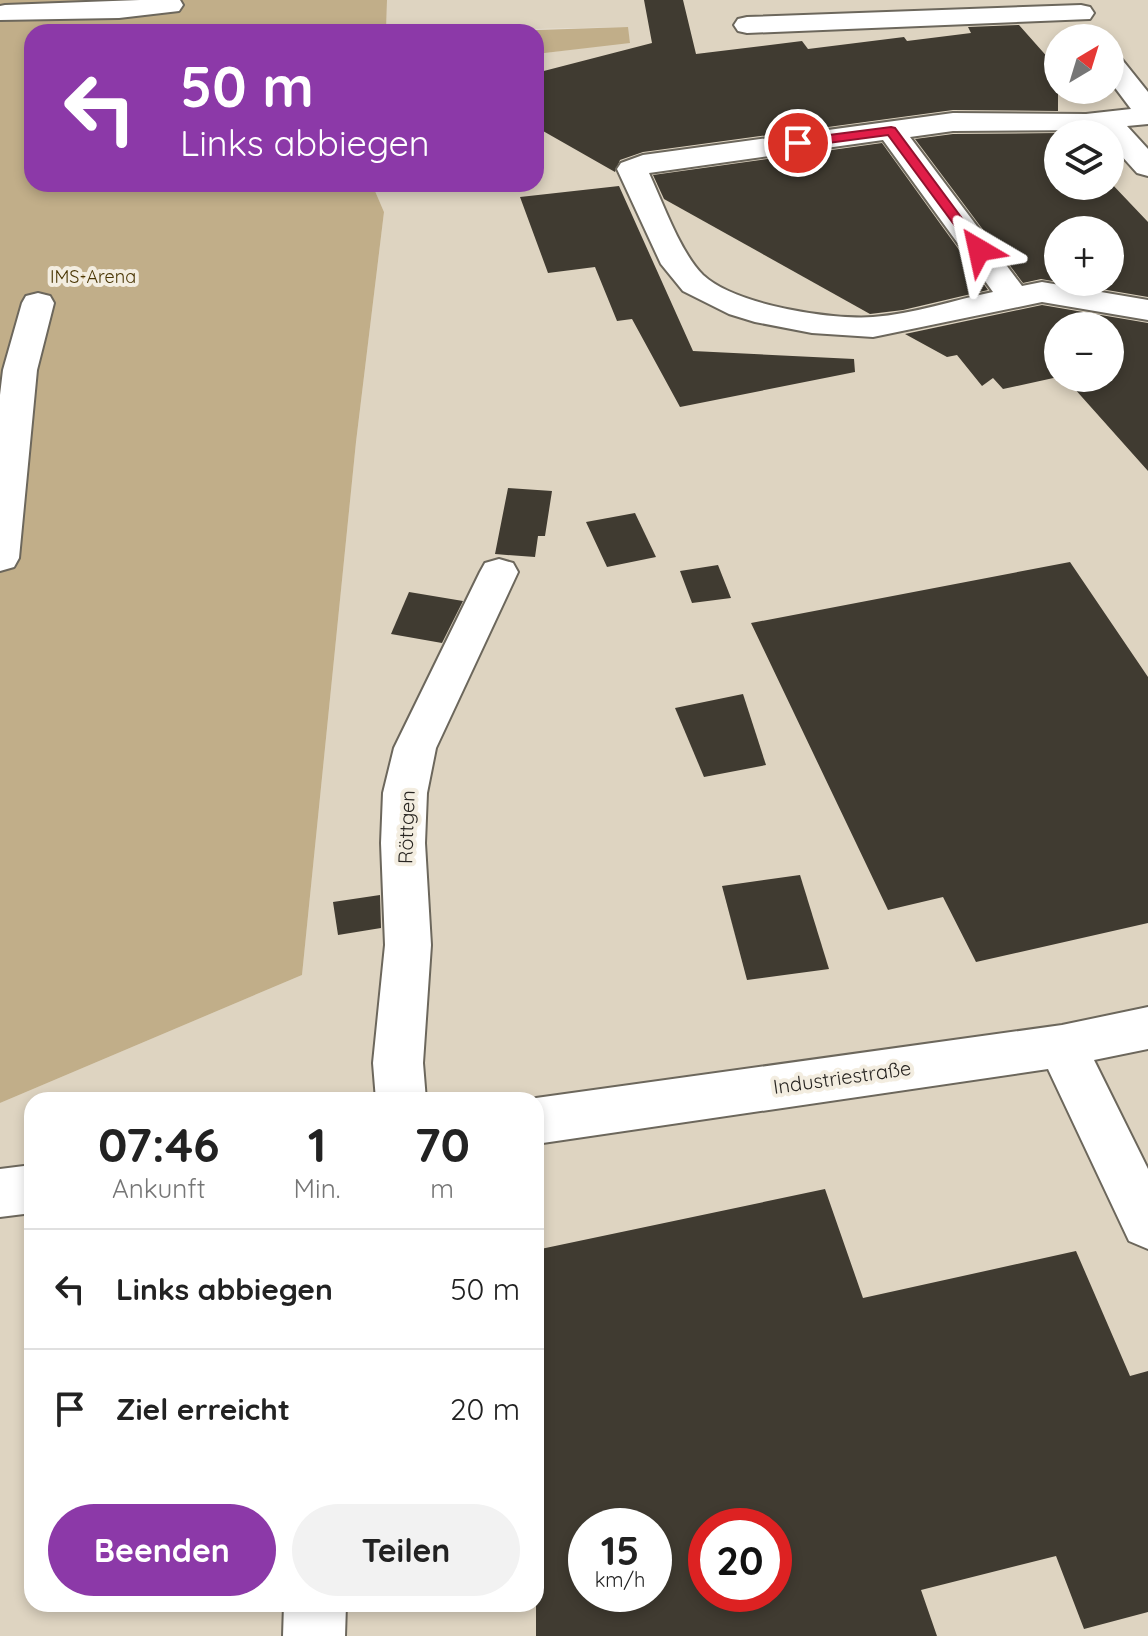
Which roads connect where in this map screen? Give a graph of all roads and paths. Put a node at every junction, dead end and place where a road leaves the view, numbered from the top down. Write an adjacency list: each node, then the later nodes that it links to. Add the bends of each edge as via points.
1 (170, 5): 3 (street)
2 (1077, 7): 4 (street)
3 (5, 13)
4 (747, 25)
5 (1127, 74): 6 (street)
6 (1148, 113): 7 (street)
7 (1105, 120)
8 (1044, 121): 9 (street, via 953,122)
9 (891, 131): 12 (street); 12 (street, via 632,169 677,264 694,284 741,307 812,323 873,327)
10 (1124, 141): 11 (street)
11 (1148, 167)
12 (1014, 298): 14 (street, via 1042,292)
13 (38, 303): 15 (street, via 20,370)
14 (1148, 310)
15 (0, 558)
16 (499, 572): 19 (street, Röttgen, via 415,748 405,793 408,945)
17 (1148, 1028): 18 (street, Industriestraße)
18 (1062, 1046): 20 (street, Industriestraße); 23 (street)
19 (400, 1092)
20 (544, 1120)
21 (24, 1190): 22 (street)
22 (0, 1193)
23 (1148, 1224)
24 (315, 1612): 25 (street)
25 (314, 1636)

